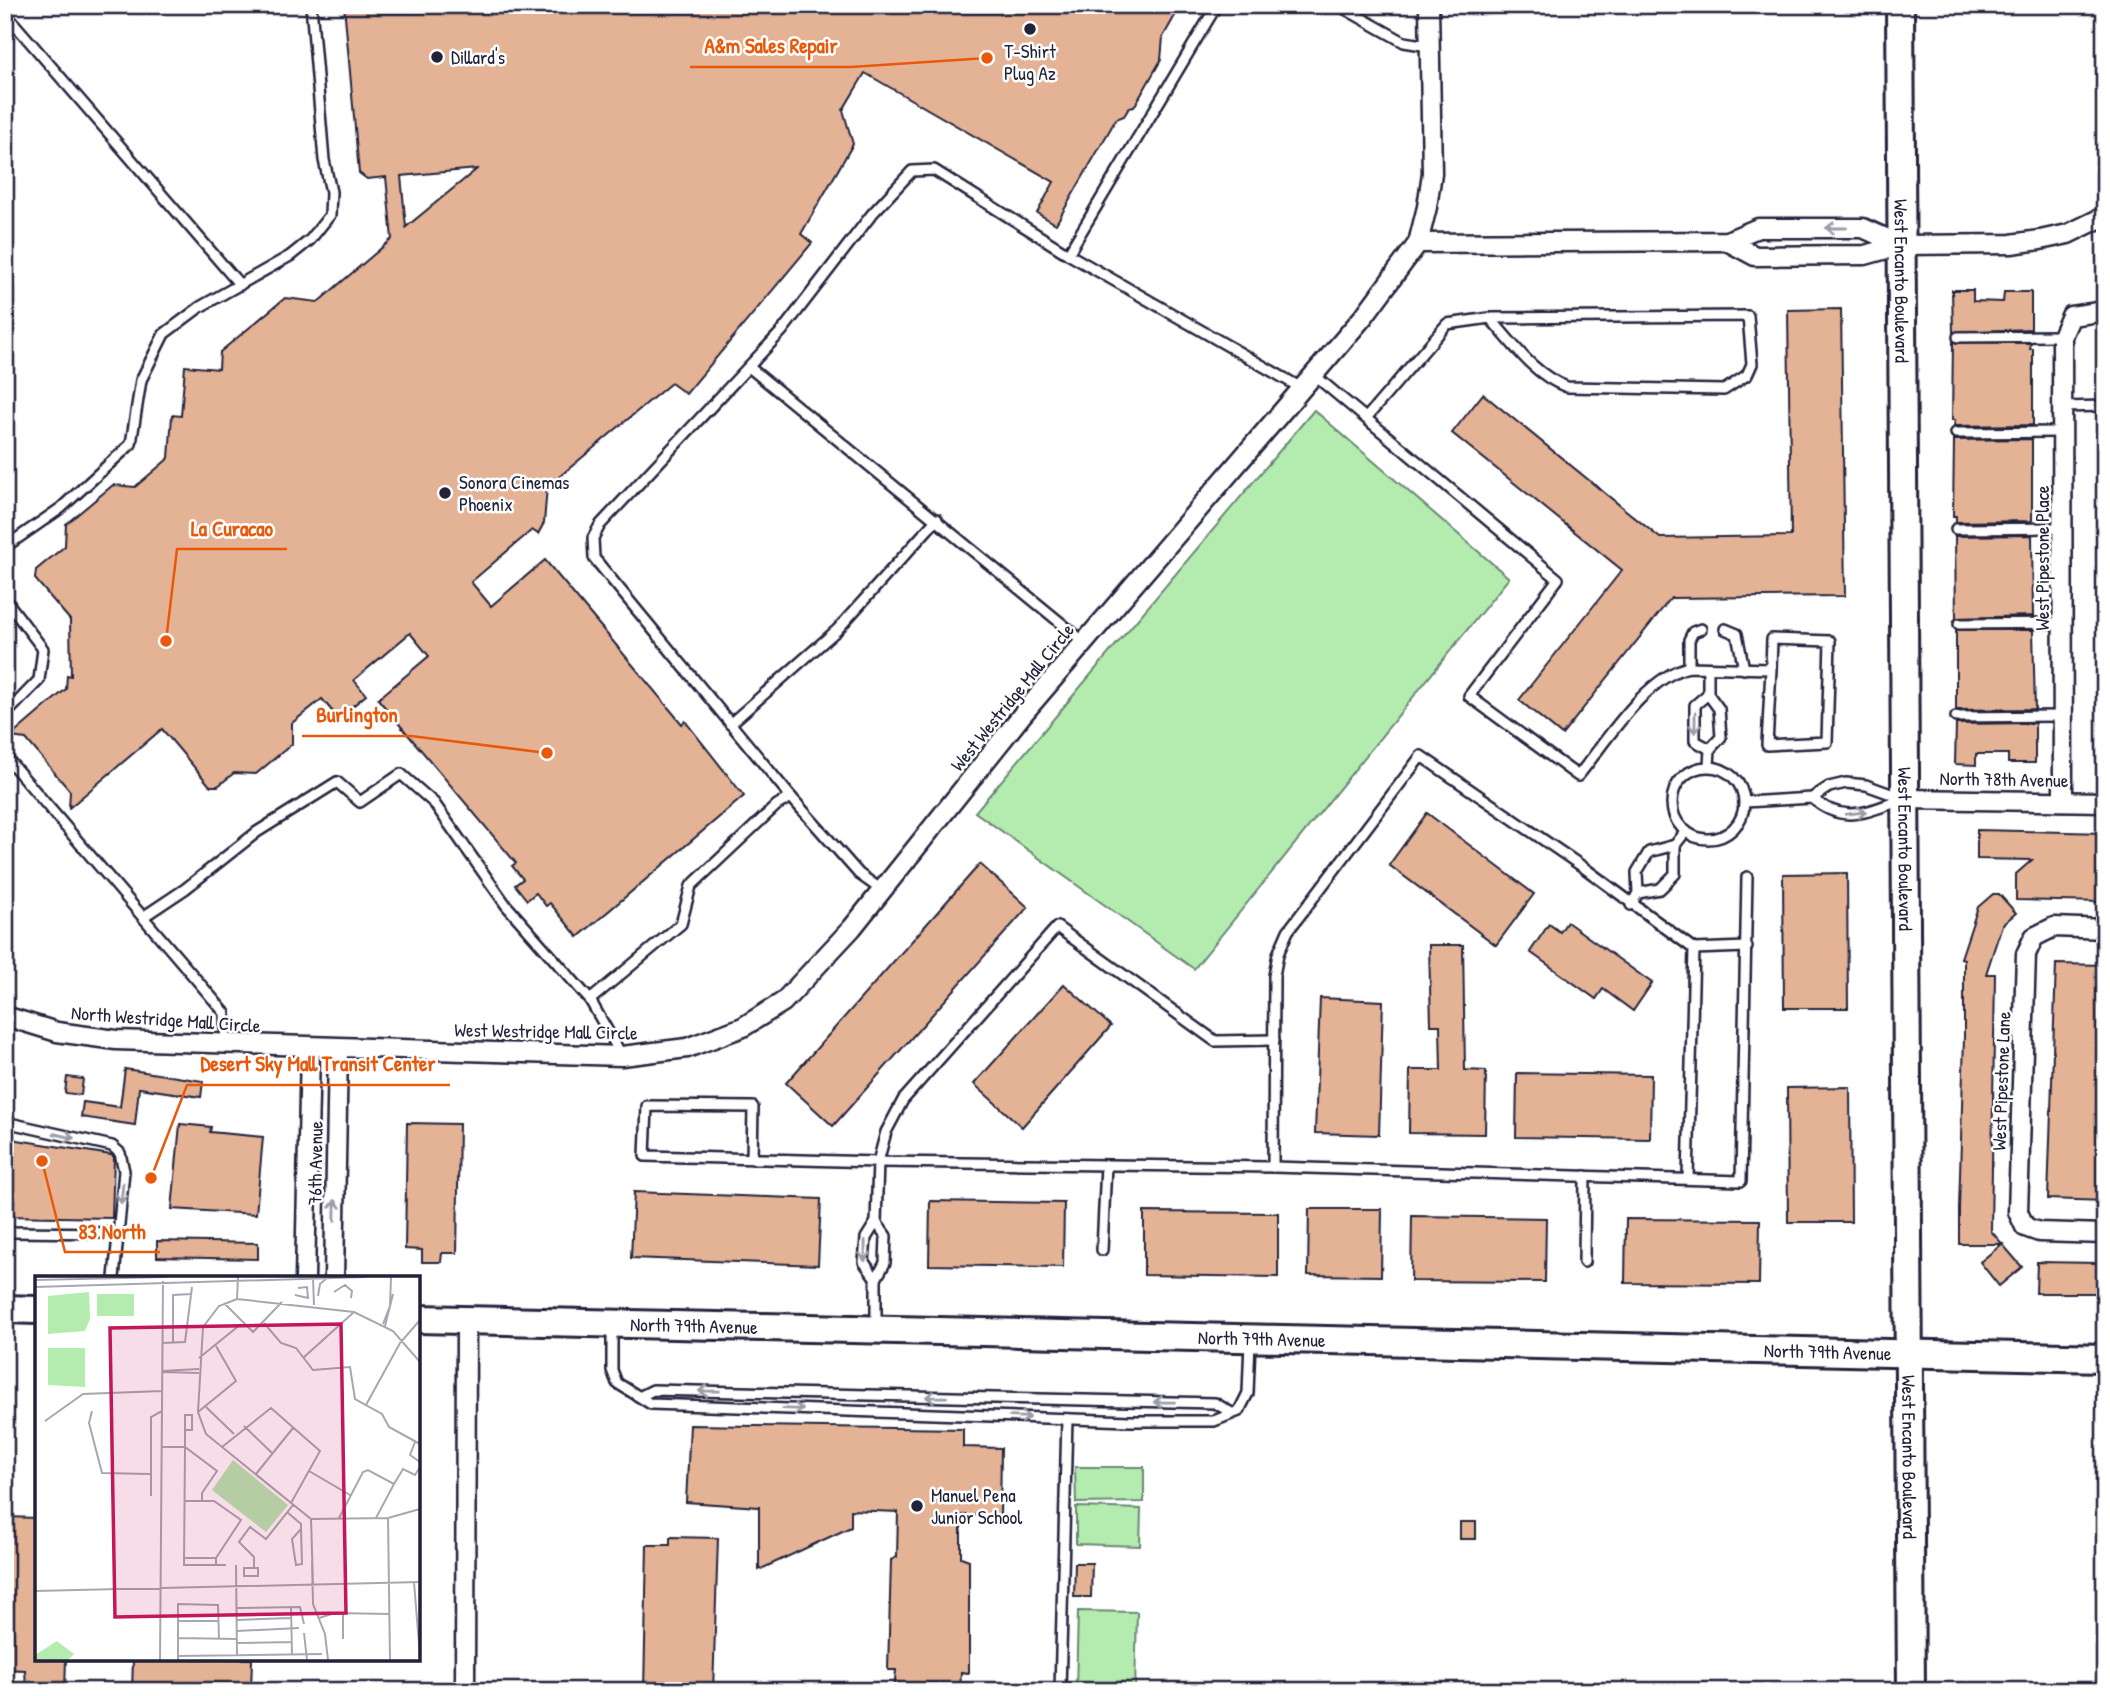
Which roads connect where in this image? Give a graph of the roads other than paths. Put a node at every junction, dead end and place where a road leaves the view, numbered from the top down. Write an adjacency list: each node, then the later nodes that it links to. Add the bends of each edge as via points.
1 (312, 5): 13 (lane, via 330,215 290,256)
2 (1217, 5): 12 (lane)
3 (1338, 5): 7 (lane, via 1404,42)
4 (1429, 5): 7 (street, West Westridge Mall Circle)
5 (1900, 5): 11 (street, West Encanto Boulevard)
6 (5, 13): 13 (lane)
7 (1429, 46): 10 (street, West Westridge Mall Circle, via 1432,173)
8 (2105, 215): 11 (street, via 2068,233 2040,240)
9 (1727, 241): 10 (street); 11 (street, via 1755,256 1865,255); 11 (street, one-way to 9, via 1863,228 1758,228)
10 (1418, 243): 19 (street, West Westridge Mall Circle)
11 (1901, 245): 49 (street, West Encanto Boulevard)
12 (1068, 254): 18 (lane, via 934,170 912,171); 19 (lane)
13 (240, 285): 28 (lane, via 164,334 141,380 131,444 61,508)
14 (2105, 311): 16 (street, West Pipestone Place, via 2071,316)
15 (1490, 318): 15 (lane, via 1748,316 1752,364 1736,384 1724,390 1567,387 1532,366); 22 (lane, via 1447,324)
16 (2062, 336): 17 (lane); 21 (street, West Pipestone Place)
17 (1958, 337)
18 (750, 367): 25 (lane); 43 (lane, via 600,524 591,546 594,558)
19 (1308, 382): 22 (lane); 34 (street, West Westridge Mall Circle)
20 (2105, 406): 21 (lane)
21 (2062, 407): 23 (street, West Pipestone Place)
22 (1367, 417): 35 (lane, via 1558,579 1469,696 1578,776 1643,696 1678,669)
23 (2062, 432): 24 (lane); 27 (street, West Pipestone Place)
24 (1956, 433)
25 (937, 519): 34 (lane); 43 (lane, via 837,630)
26 (1956, 528): 27 (lane)
27 (2063, 528): 30 (street, West Pipestone Place)
28 (5, 547)
29 (5, 599): 40 (lane, via 43,649 39,680)
30 (2063, 623): 31 (lane); 41 (street, West Pipestone Place)
31 (1959, 624)
32 (1701, 629): 35 (lane, via 1689,640)
33 (1725, 629): 37 (lane, via 1737,634 1741,642)
34 (1084, 642): 56 (street, West Westridge Mall Circle)
35 (1689, 667): 36 (lane)
36 (1708, 668): 37 (lane); 39 (lane)
37 (1744, 669): 38 (lane)
38 (1771, 669): 38 (lane, via 1767,745 1827,742 1830,640 1772,639)
39 (1709, 694): 44 (lane, via 1719,709 1721,737); 44 (lane, one-way to 44, via 1695,705 1694,717 1695,741)
40 (5, 715)
41 (2063, 716): 42 (lane); 50 (street, West Pipestone Place)
42 (1956, 717)
43 (730, 724): 47 (lane)
44 (1710, 750): 46 (lane)
45 (5, 755): 59 (lane)
46 (1709, 766): 51 (lane, via 1731,774); 53 (lane, via 1687,774 1674,793 1675,816)
47 (791, 797): 56 (lane, via 859,874); 63 (lane, via 691,886 681,924)
48 (1812, 798): 49 (lane, via 1846,783); 49 (lane, one-way to 49, via 1838,815); 51 (lane)
49 (1903, 799): 50 (street, North 78th Avenue); 93 (street, West Encanto Boulevard)
50 (2063, 801): 52 (street, North 78th Avenue)
51 (1745, 802): 53 (lane, via 1741,818 1725,835 1701,838)
52 (2105, 802)
53 (1686, 831): 54 (lane)
54 (1675, 845): 57 (lane, via 1648,852 1637,872); 57 (lane, via 1675,873 1660,889)
55 (1747, 877): 61 (lane)
56 (883, 891): 68 (street, West Westridge Mall Circle, via 815,969 767,1013 687,1048)
57 (1638, 893): 58 (lane)
58 (1631, 905): 62 (lane); 65 (lane, via 1421,756 1288,931 1275,976)
59 (143, 917): 63 (lane, via 257,832 337,782 360,802 401,774 434,803 506,905); 66 (lane, via 225,1013)
60 (2105, 929): 79 (street, West Pipestone Lane, via 2054,927 2034,937 2026,954 2018,1212 2025,1227 2039,1232)
61 (1746, 947): 62 (lane); 75 (lane, via 1741,1181)
62 (1694, 949): 75 (lane)
63 (590, 1000): 68 (lane)
64 (5, 1016): 66 (street, North Westridge Mall Circle, via 82,1036)
65 (1274, 1040): 71 (lane, via 1215,1041 1057,927 903,1100 886,1132); 73 (lane)
66 (226, 1045): 67 (street, North Westridge Mall Circle)
67 (325, 1048): 68 (street, West Westridge Mall Circle); 83 (street, 76th Avenue); 84 (street, 76th Avenue, one-way to 67)
68 (622, 1056)
69 (5, 1122): 78 (lane, one-way to 78, via 112,1146 120,1153 124,1171)
70 (752, 1159): 70 (lane, via 645,1156 647,1107 753,1107); 71 (lane)
71 (878, 1161): 72 (lane); 76 (lane)
72 (1106, 1165): 73 (lane); 80 (lane)
73 (1273, 1167): 74 (lane)
74 (1585, 1176): 75 (lane); 81 (lane)
75 (1688, 1179)
76 (876, 1222): 85 (lane, via 886,1236 886,1263); 85 (lane, one-way to 85, via 866,1238 864,1262)
77 (5, 1232): 78 (lane)
78 (118, 1233): 82 (lane)
79 (2105, 1234)
80 (1102, 1250)
81 (1584, 1262)
82 (114, 1276)
83 (305, 1276)
84 (334, 1276)
85 (876, 1279): 91 (lane)
86 (5, 1309): 87 (street)
87 (35, 1310)
88 (420, 1319): 89 (street, North 79th Avenue)
89 (466, 1320): 90 (street, North 79th Avenue); 98 (street)
90 (612, 1324): 91 (street, North 79th Avenue); 95 (lane, via 617,1383)
91 (876, 1331): 92 (street, North 79th Avenue)
92 (1250, 1341): 93 (street, North 79th Avenue); 96 (lane, via 1248,1394 1239,1411)
93 (1910, 1354): 94 (street, North 79th Avenue); 100 (street, West Encanto Boulevard)
94 (2105, 1359)
95 (641, 1396): 96 (lane, one-way to 95, via 1214,1403 653,1390); 97 (lane, one-way to 97, via 651,1404)
96 (1230, 1412): 97 (lane, via 1214,1421)
97 (1067, 1419): 99 (lane)
98 (465, 1691)
99 (1060, 1691)
100 (1911, 1691)

